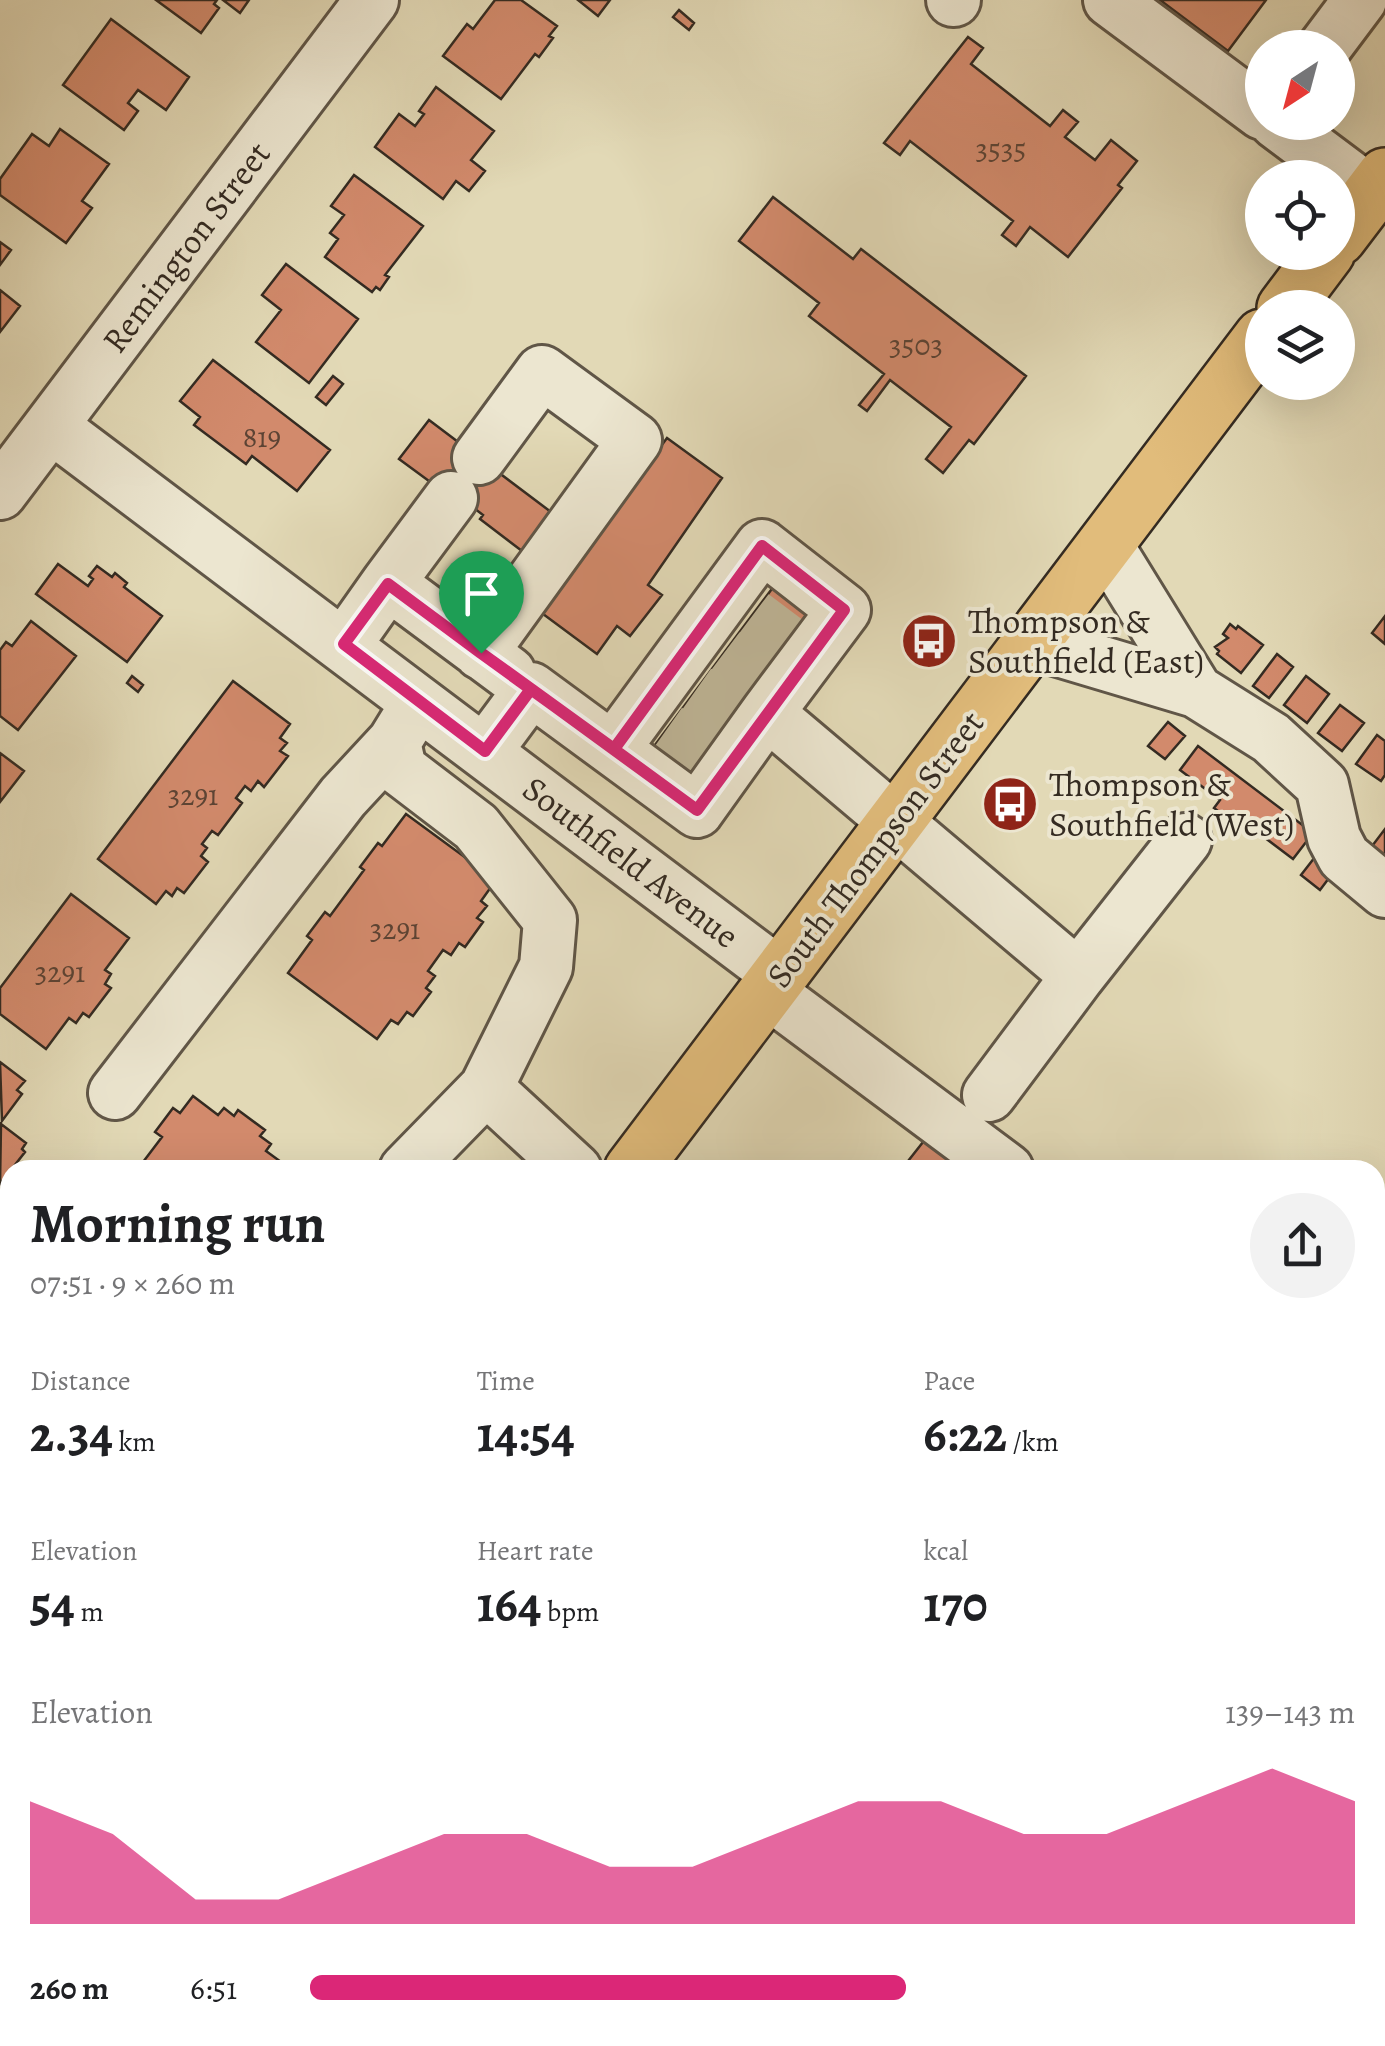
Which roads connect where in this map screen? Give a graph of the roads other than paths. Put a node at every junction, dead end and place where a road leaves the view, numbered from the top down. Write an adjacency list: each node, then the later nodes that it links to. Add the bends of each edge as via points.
1 (372, 0): 11 (street, Remington Street)
2 (1110, 0): 6 (street)
3 (1362, 0): 4 (street); 5 (street)
4 (1385, 15)
5 (1338, 30)
6 (1245, 99)
7 (1305, 140): 8 (street)
8 (1378, 185): 9 (highway)
9 (1355, 215)
10 (1245, 360): 13 (highway, South Thompson Street)
11 (51, 426): 12 (street, Remington Street); 16 (street, Southfield Avenue)
12 (0, 494)
13 (1106, 545): 15 (highway, South Thompson Street); 19 (street)
14 (388, 584): 16 (street); 17 (street); 17 (street, via 542,372 635,440)
15 (1032, 642): 19 (street); 22 (highway, South Thompson Street)
16 (344, 644): 20 (street, Southfield Avenue)
17 (481, 653): 18 (street)
18 (531, 689): 21 (street); 22 (street, via 724,690)
19 (1196, 691): 24 (street, via 1271,738 1322,785 1344,857)
20 (406, 722): 21 (street, Southfield Avenue); 27 (street, via 400,769 476,826 550,920 546,967); 28 (street)
21 (485, 751): 26 (street, Southfield Avenue)
22 (896, 820): 25 (street); 26 (highway, South Thompson Street)
23 (1185, 840): 25 (street)
24 (1385, 892)
25 (1078, 976): 29 (street)
26 (774, 983): 32 (highway, South Thompson Street); 33 (street, Southfield Avenue)
27 (486, 1088): 30 (street); 31 (street)
28 (116, 1094)
29 (989, 1095)
30 (416, 1160)
31 (563, 1160)
32 (640, 1160)
33 (994, 1160)

